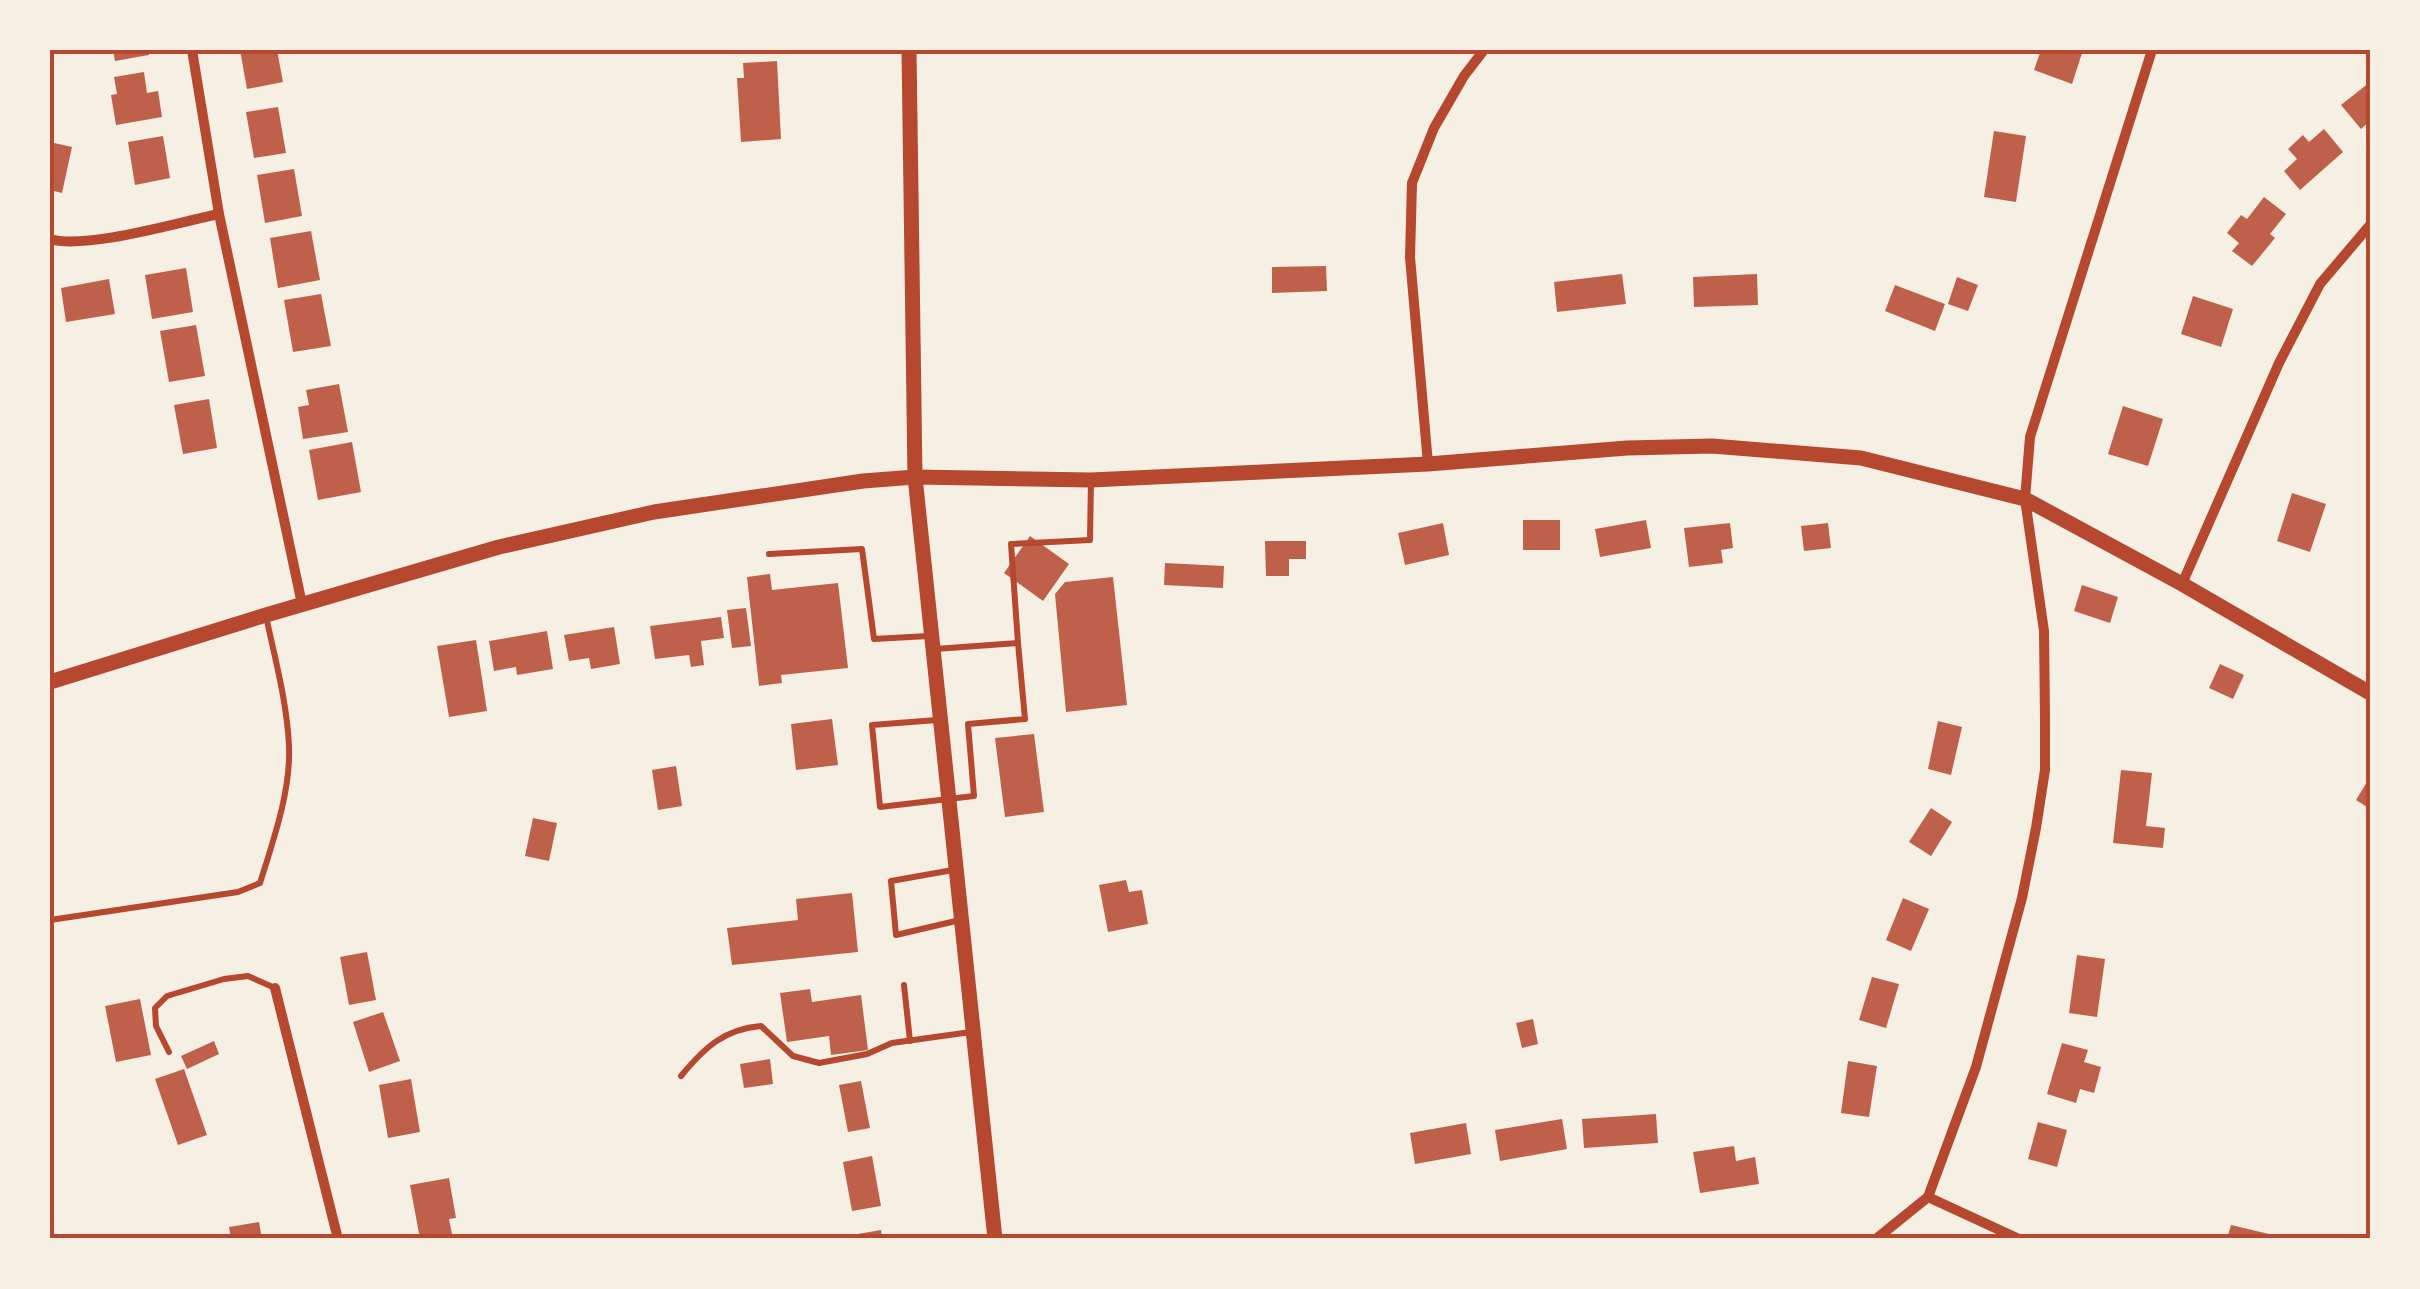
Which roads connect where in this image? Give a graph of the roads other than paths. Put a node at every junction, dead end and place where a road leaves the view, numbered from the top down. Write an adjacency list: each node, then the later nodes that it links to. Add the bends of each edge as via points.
1 (192, 50): 5 (street)
2 (910, 50): 9 (street)
3 (1484, 50): 8 (street, via 1434,128 1412,183 1410,257)
4 (2152, 50): 11 (street, via 2030,438)
5 (219, 214): 7 (street, via 120,235); 14 (street)
6 (2370, 225): 13 (street, via 2320,284)
7 (50, 239)
8 (1428, 464): 10 (street); 11 (street, via 1712,446 1861,458)
9 (915, 477): 10 (street); 14 (street, via 654,512 499,547); 16 (street)
10 (1090, 480): 17 (lane, via 1090,540 1011,544)
11 (2025, 498): 13 (street); 31 (street, via 2044,632 2045,770 1996,996)
12 (769, 554): 16 (lane, via 862,548 874,639)
13 (2182, 584): 19 (street)
14 (302, 604): 15 (street)
15 (266, 615): 18 (street); 23 (lane, via 289,750 260,883 238,892)
16 (930, 643): 17 (lane); 20 (street)
17 (1018, 643): 21 (lane, via 1025,719 968,724 974,796)
18 (50, 682)
19 (2370, 693)
20 (938, 720): 21 (street); 21 (lane, via 872,725 880,808)
21 (947, 800): 22 (street)
22 (954, 870): 24 (street); 24 (lane, via 891,881 896,935)
23 (50, 920)
24 (960, 920): 27 (street)
25 (904, 985): 28 (lane)
26 (274, 988): 29 (lane, via 248,976 167,996 155,1008); 32 (street)
27 (972, 1032): 28 (lane); 33 (street)
28 (910, 1040): 30 (lane, via 819,1063 793,1056 761,1026 742,1028 704,1049)
29 (170, 1052)
30 (682, 1076)
31 (1928, 1196): 34 (street); 35 (street)
32 (338, 1239)
33 (995, 1239)
34 (1876, 1239)
35 (2019, 1239)

